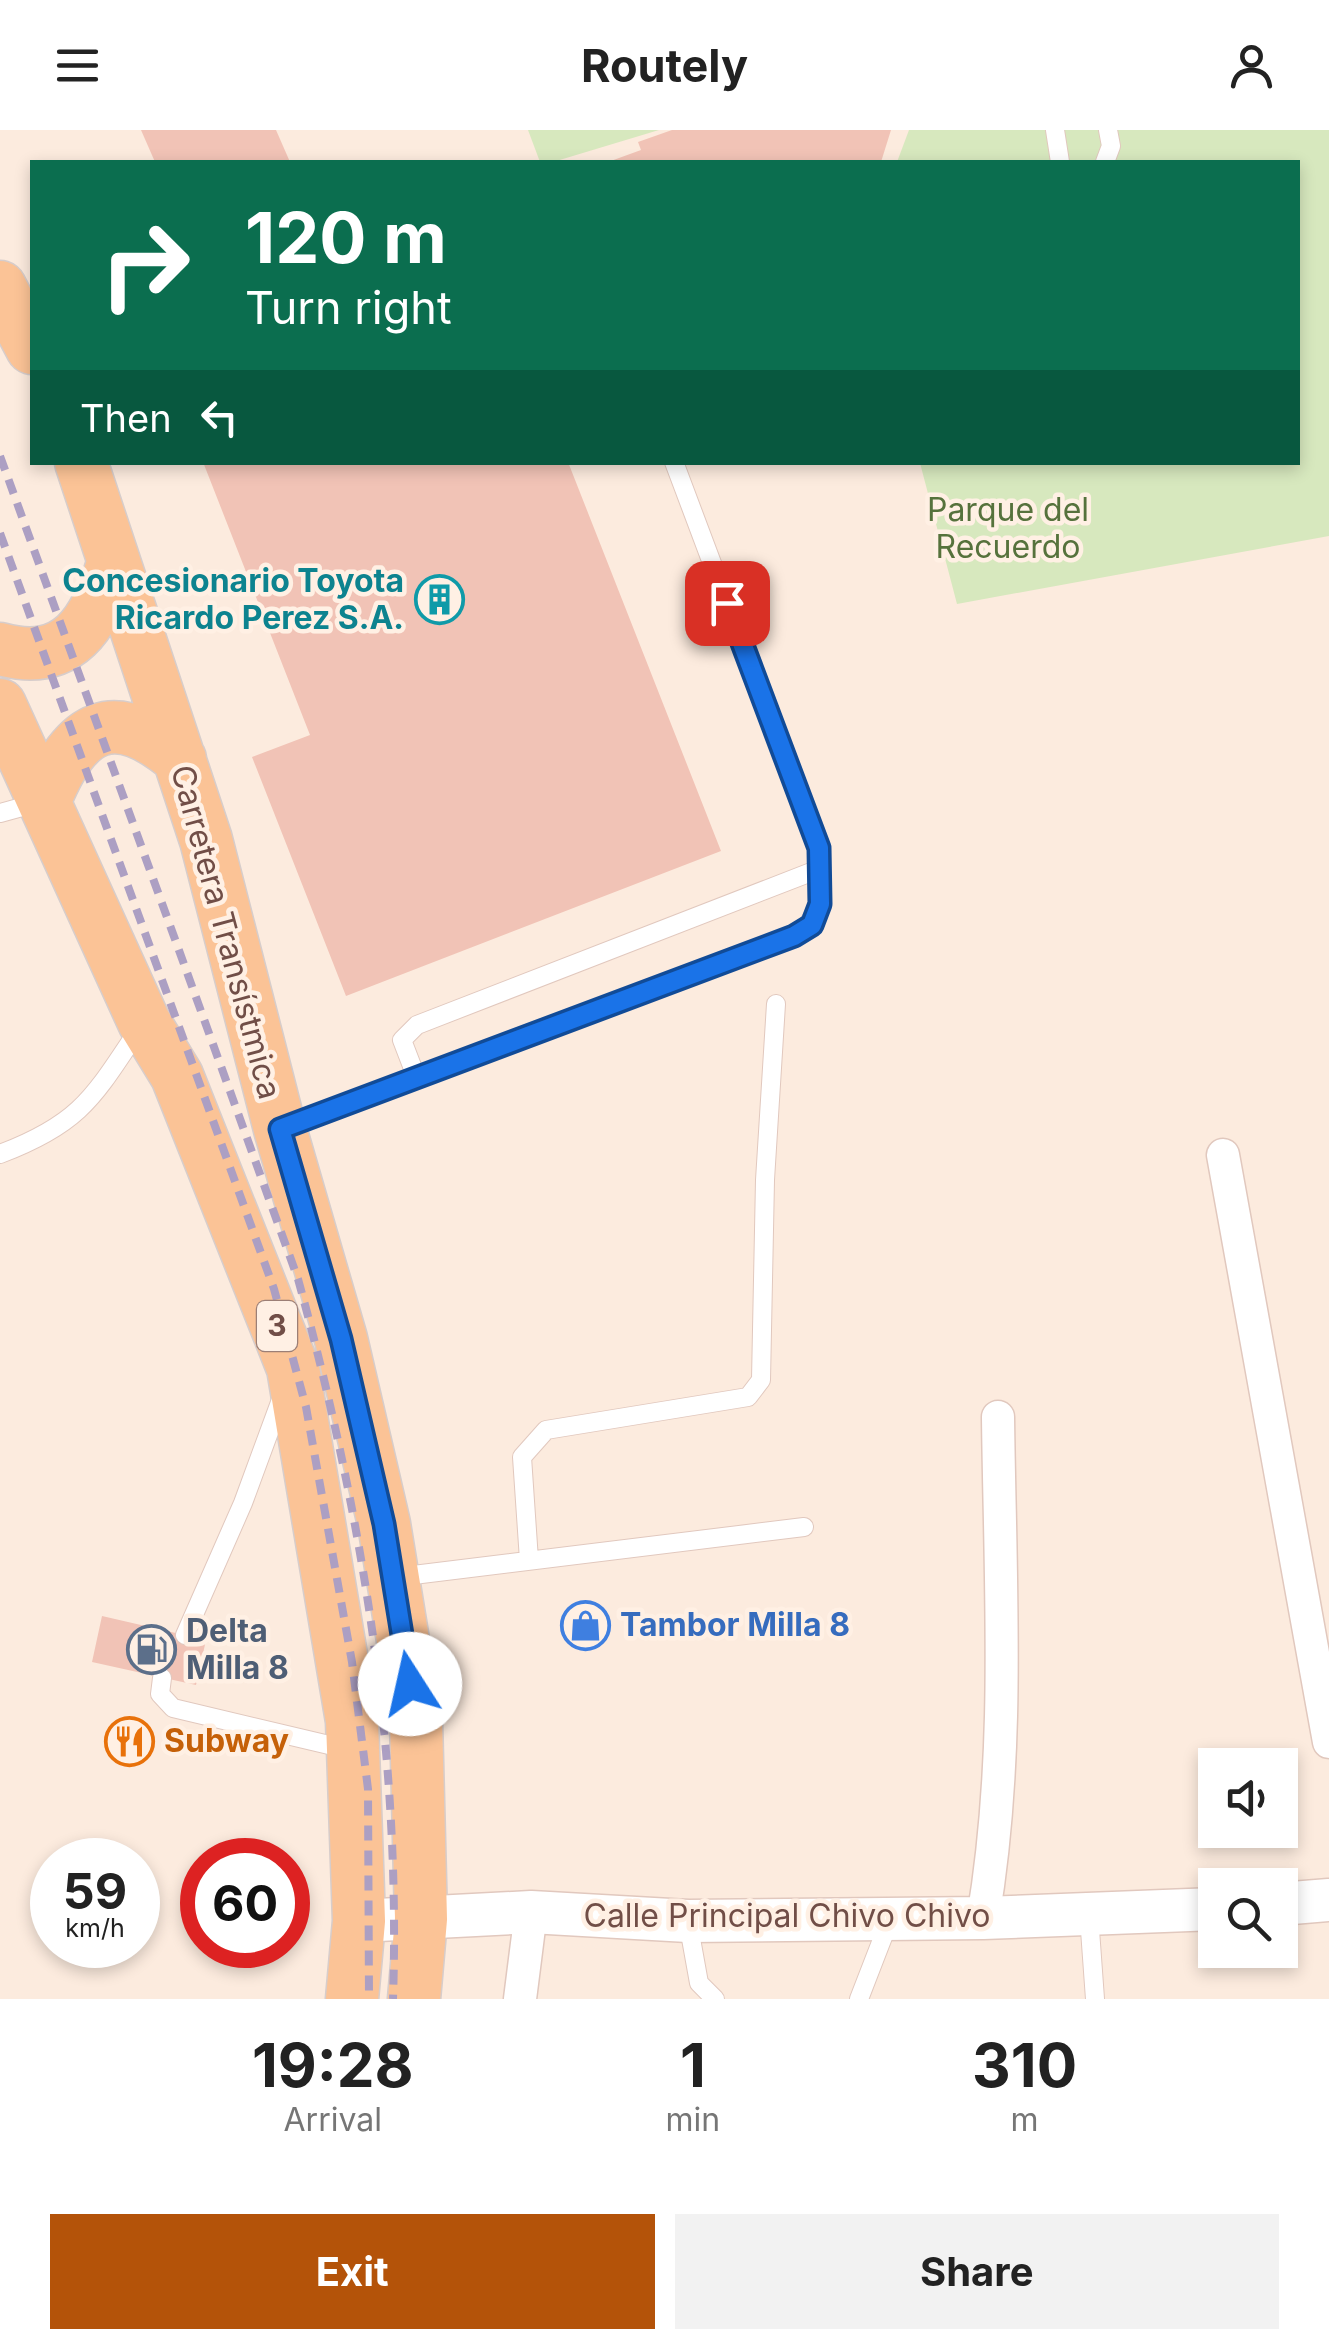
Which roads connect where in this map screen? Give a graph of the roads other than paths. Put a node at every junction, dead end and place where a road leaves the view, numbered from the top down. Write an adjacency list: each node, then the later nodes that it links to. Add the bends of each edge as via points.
1 (1055, 130): 3 (lane)
2 (1108, 130): 4 (lane)
3 (1060, 160)
4 (1106, 160)
5 (0, 287): 6 (main road)
6 (30, 344)
7 (82, 465): 9 (main road, Carretera Transístmica / 3)
8 (675, 465): 14 (lane, via 819,848)
9 (113, 563): 10 (main road, via 102,604 76,636 54,652 26,656); 12 (main road, Carretera Transístmica / 3)
10 (0, 649)
11 (0, 705): 13 (main road, 3)
12 (180, 759): 13 (main road, via 143,731 112,727 77,747); 18 (main road, Carretera Transístmica / 3)
13 (23, 807): 16 (main road, 3)
14 (819, 869): 17 (lane, via 820,904 812,925 794,936); 17 (lane, via 417,1025 402,1040)
15 (776, 1004): 24 (lane, via 761,1380 748,1396 546,1430 522,1457)
16 (144, 1022): 19 (lane, via 85,1108); 21 (main road, 3, via 177,1076)
17 (417, 1079): 18 (lane)
18 (280, 1129): 25 (main road, Carretera Transístmica / 3, via 341,1339)
19 (0, 1154)
20 (1223, 1155): 28 (street)
21 (292, 1368): 26 (lane, via 243,1504); 29 (main road, 3, via 327,1552)
22 (998, 1417): 36 (street, via 1001,1728 997,1836)
23 (804, 1527): 24 (lane)
24 (529, 1560): 25 (lane)
25 (391, 1578): 37 (main road, Carretera Transístmica / 3, via 416,1720)
26 (184, 1635)
27 (162, 1678): 29 (lane, via 160,1694 173,1708)
28 (1329, 1742)
29 (354, 1751): 38 (main road, 3)
30 (1329, 1900): 31 (street)
31 (1298, 1903)
32 (1198, 1910): 34 (street, Calle Principal Chivo Chivo)
33 (531, 1912): 37 (street, Calle Principal Chivo Chivo); 39 (street, Calle Principal Chivo Chivo); 42 (street)
34 (1088, 1915): 36 (street, Calle Principal Chivo Chivo); 45 (lane)
35 (891, 1918): 36 (street, Calle Principal Chivo Chivo); 39 (street, Calle Principal Chivo Chivo); 44 (lane)
36 (983, 1918)
37 (421, 1919): 38 (street, Calle Principal Chivo Chivo); 41 (main road, Carretera Transístmica / 3)
38 (359, 1920): 40 (main road, 3)
39 (688, 1921): 43 (lane, via 699,1983)
40 (352, 1999)
41 (414, 1999)
42 (520, 1999)
43 (714, 1999)
44 (859, 1999)
45 (1095, 1999)

